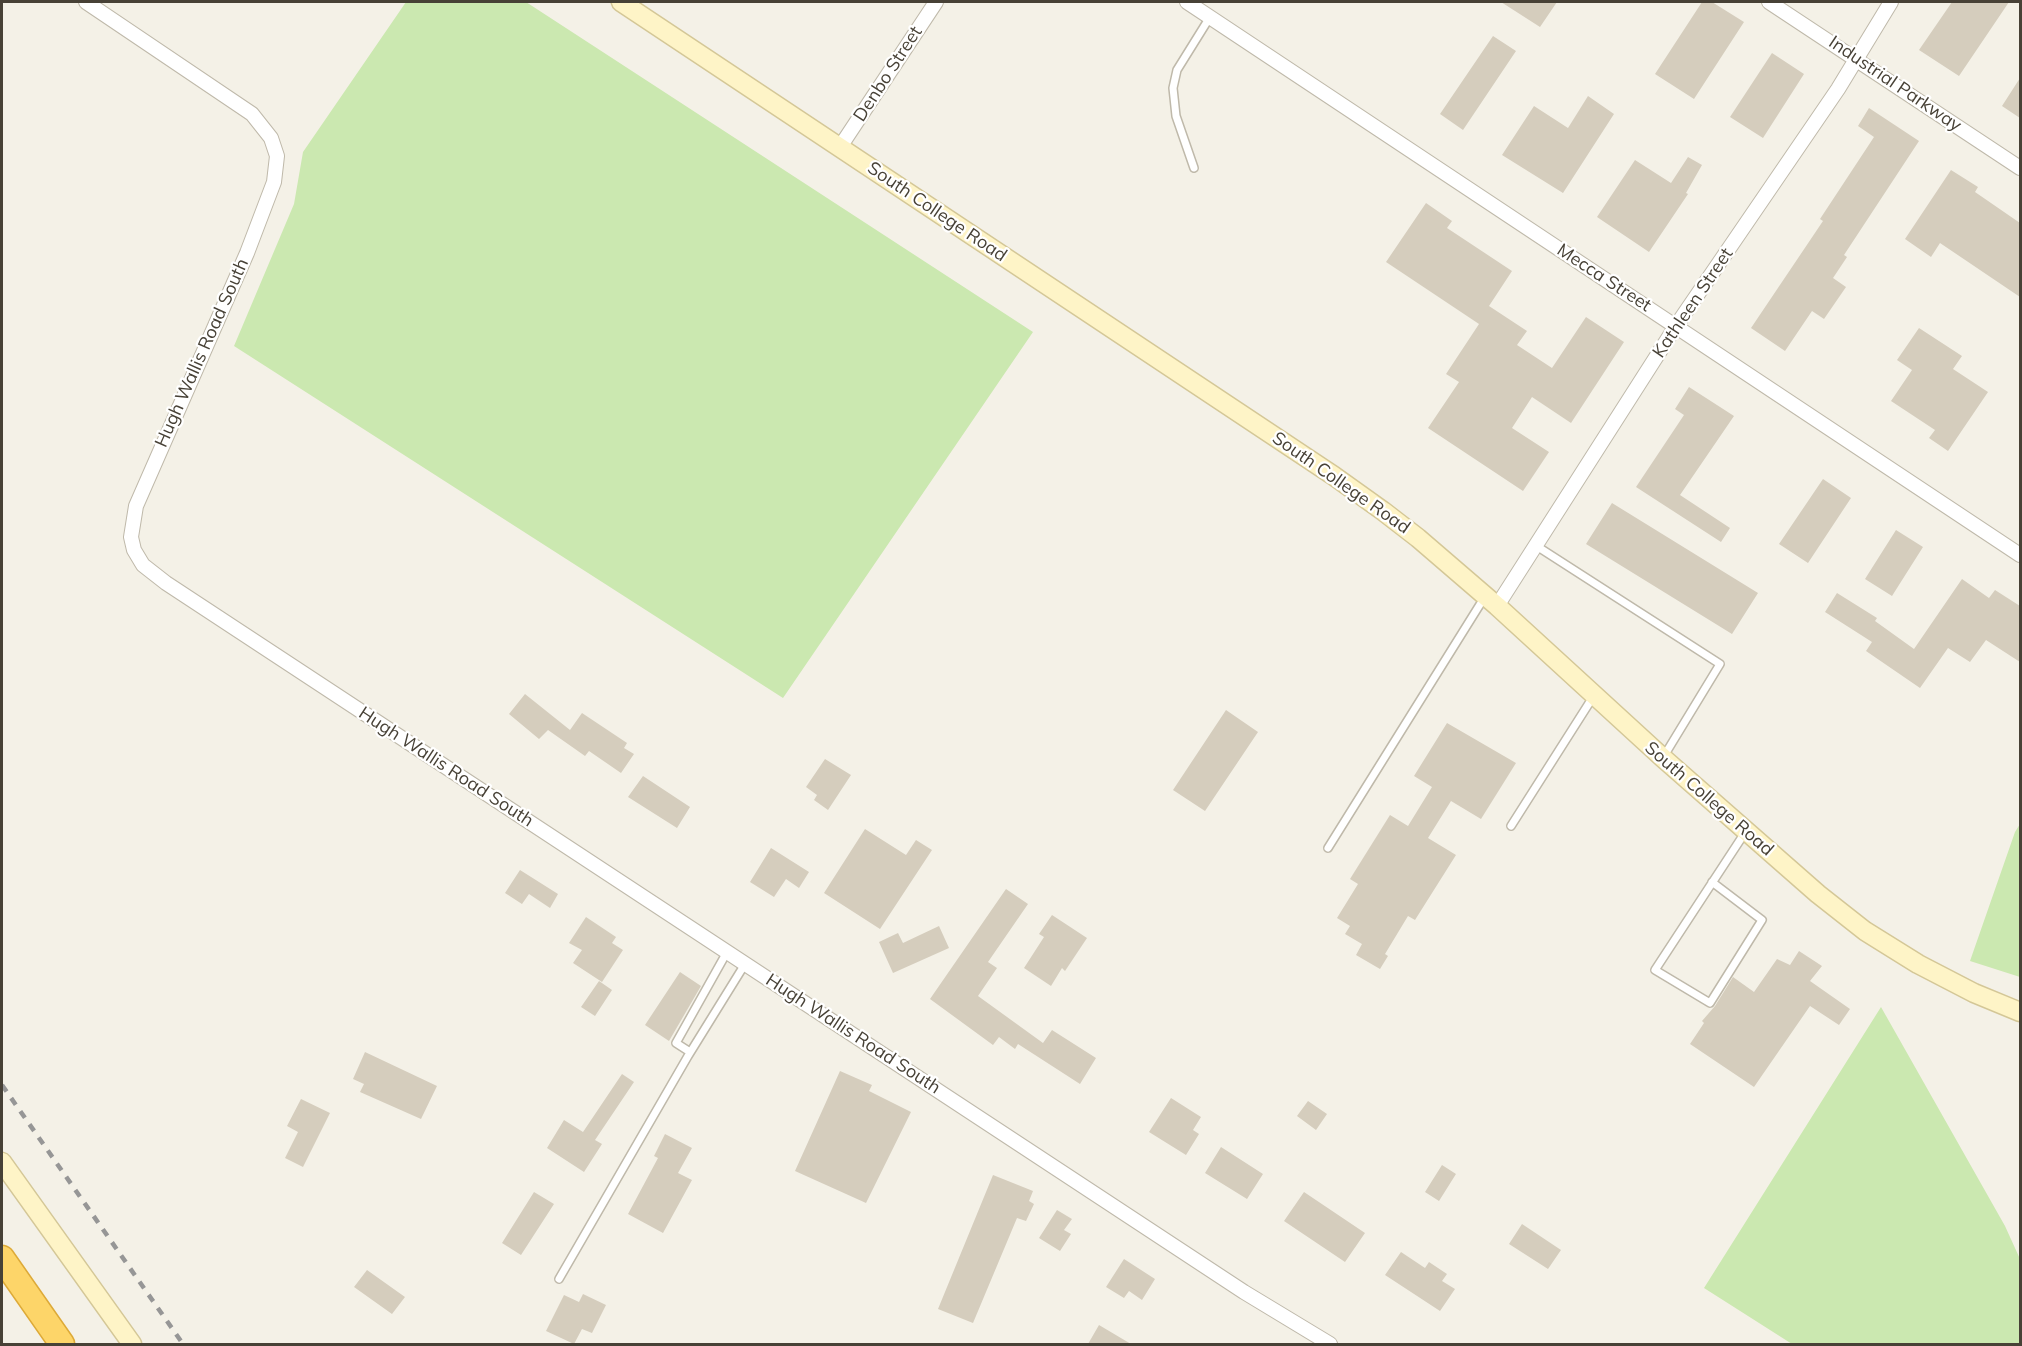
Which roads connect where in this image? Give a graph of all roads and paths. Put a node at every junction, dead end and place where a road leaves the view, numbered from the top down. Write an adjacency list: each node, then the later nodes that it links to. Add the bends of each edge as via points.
1 (86, 2): 22 (street, Hugh Wallis Road South, via 252,114 271,138 277,156 274,182 247,252 136,506 131,537 143,565)
2 (621, 2): 9 (street, South College Road)
3 (936, 2): 9 (street, Denbo Street)
4 (1188, 2): 7 (street, Mecca Street)
5 (1769, 2): 8 (street, Industrial Parkway)
6 (1891, 2): 8 (street, Kathleen Street)
7 (1210, 17): 10 (lane, via 1177,70 1173,88 1176,116); 12 (street, Mecca Street)
8 (1857, 58): 11 (street, Industrial Parkway); 12 (street, Kathleen Street)
9 (840, 147): 15 (street, South College Road, via 1334,476 1418,538)
10 (1194, 168)
11 (2020, 168)
12 (1676, 326): 13 (street, Kathleen Street); 14 (street, Mecca Street)
13 (1534, 544): 15 (street, Kathleen Street); 17 (lane, via 1720,663)
14 (2020, 555)
15 (1491, 601): 16 (street, South College Road); 20 (lane)
16 (1594, 696): 17 (street, South College Road); 18 (lane)
17 (1663, 758): 19 (street, South College Road)
18 (1511, 826)
19 (1746, 831): 21 (lane); 24 (street, South College Road, via 1865,931 1918,964)
20 (1328, 848)
21 (1712, 882): 21 (lane, via 1655,970 1710,1003 1762,920)
22 (727, 952): 23 (street, Hugh Wallis Road South); 25 (lane, via 676,1042)
23 (746, 964): 25 (lane); 31 (street, Hugh Wallis Road South, via 1244,1292)
24 (2020, 1012)
25 (690, 1052): 28 (lane)
26 (2, 1162): 30 (street)
27 (2, 1258): 29 (highway)
28 (559, 1279)
29 (62, 1344)
30 (132, 1344)
31 (1330, 1344)

